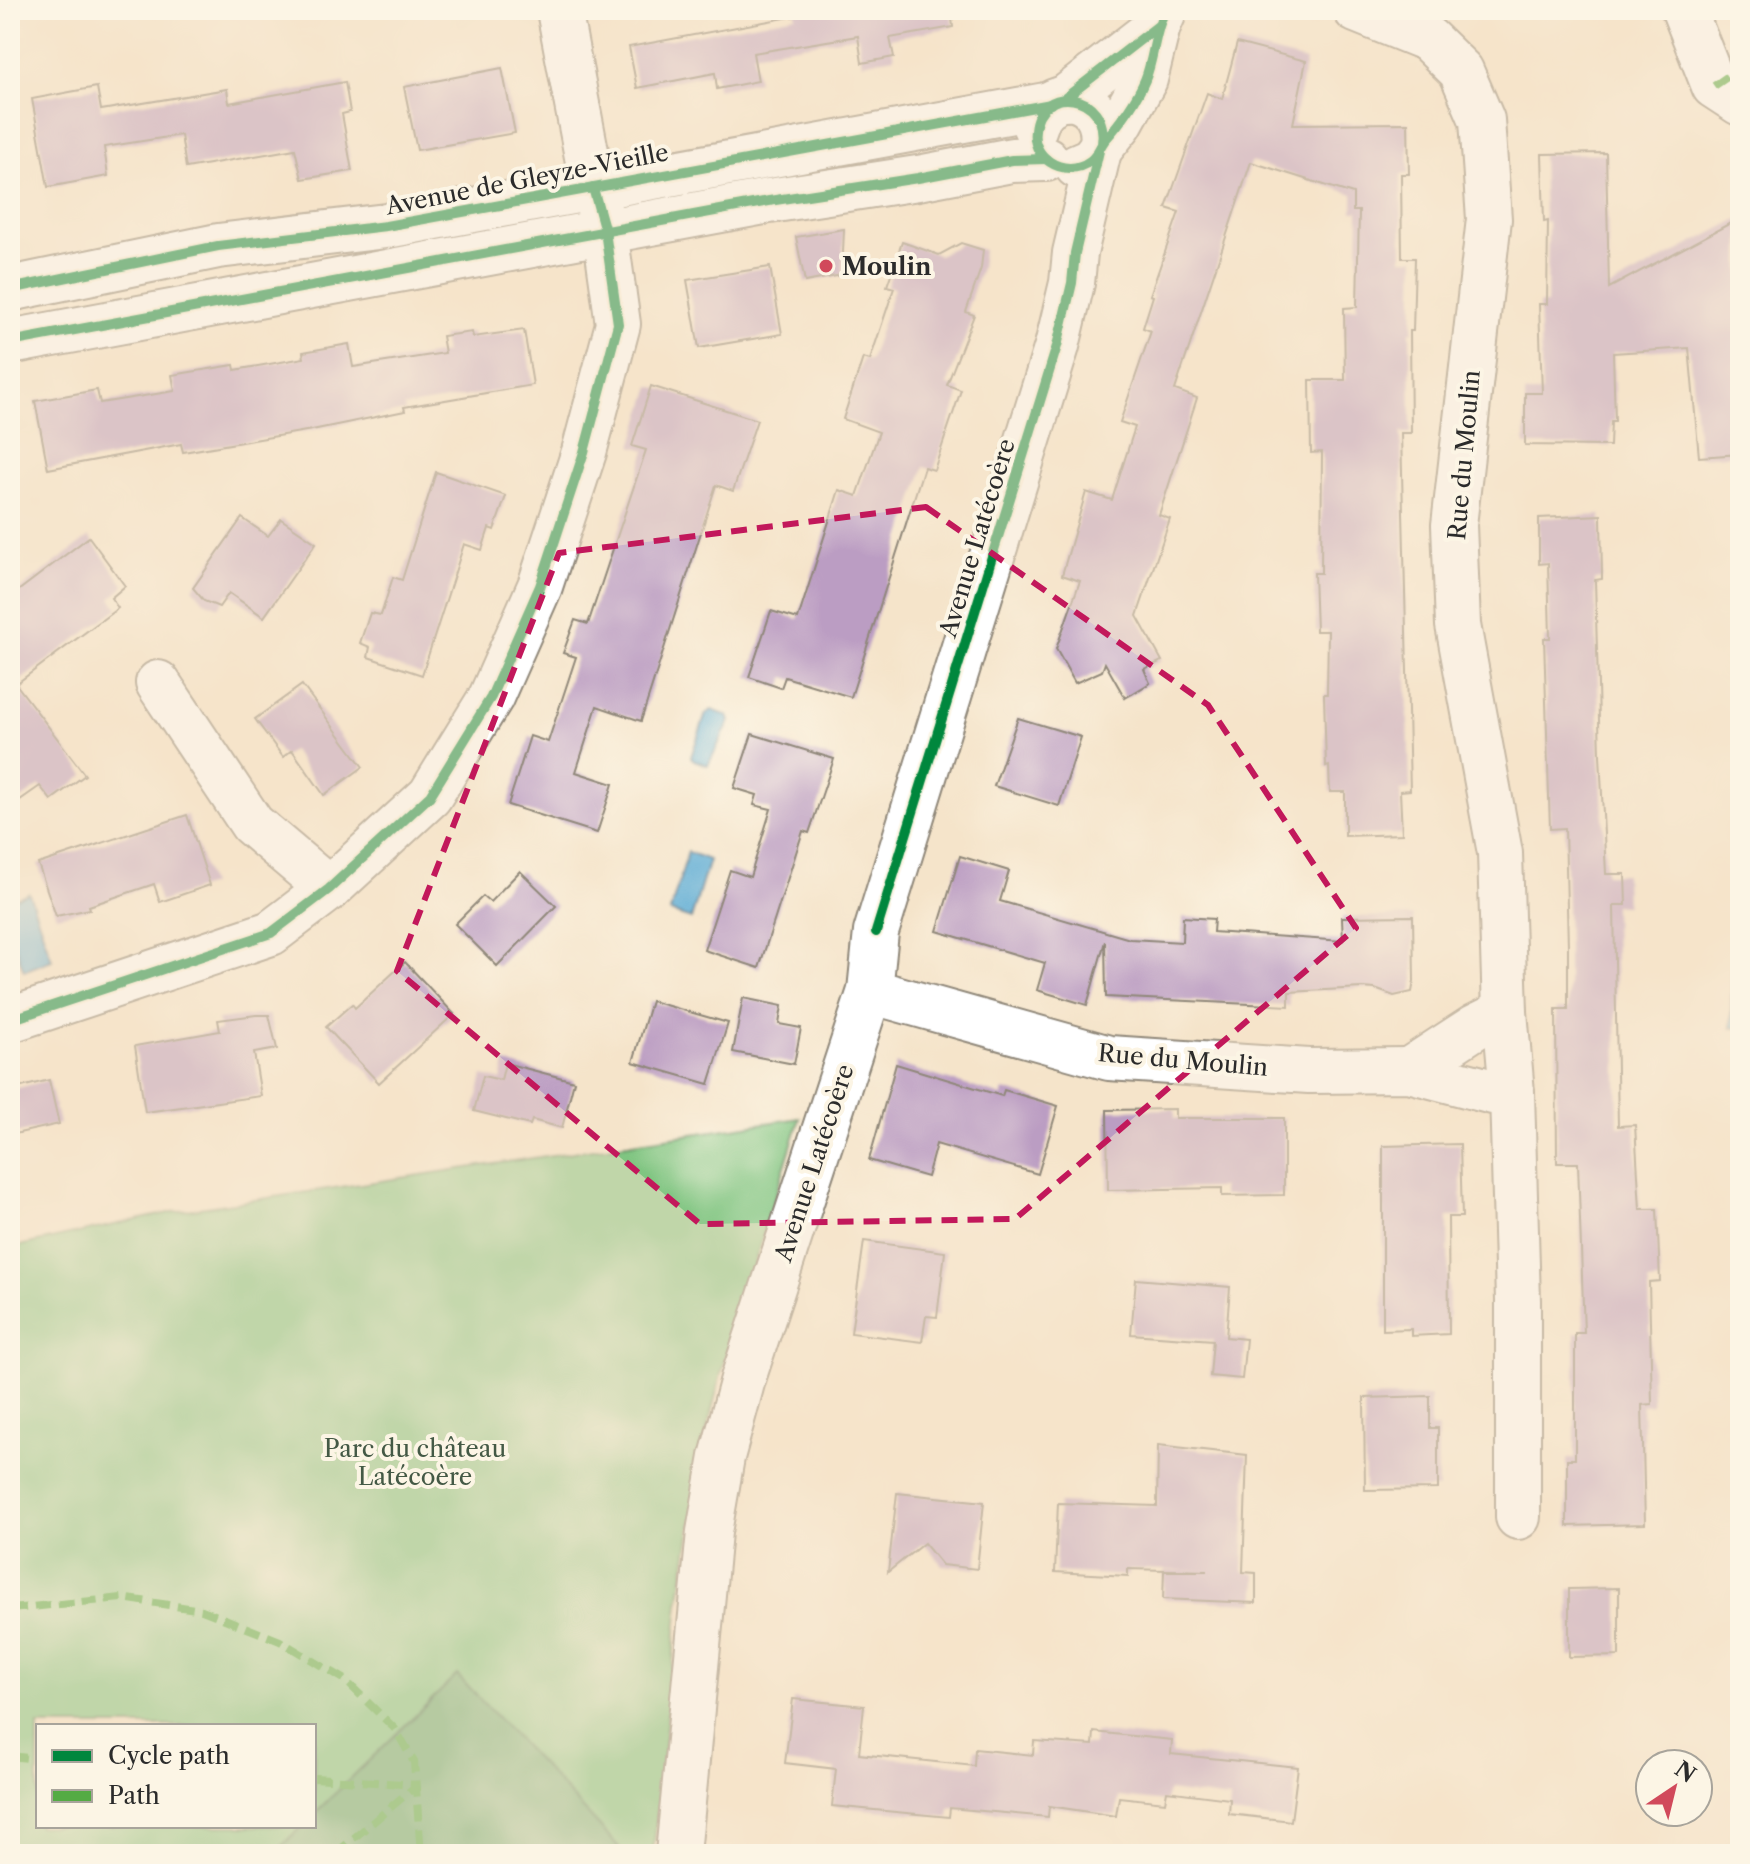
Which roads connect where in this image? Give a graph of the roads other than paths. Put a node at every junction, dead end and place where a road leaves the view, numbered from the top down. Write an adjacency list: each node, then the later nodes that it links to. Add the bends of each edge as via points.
1 (559, 10): 9 (street)
2 (1356, 10): 17 (street, Rue du Moulin, via 1428,39 1461,71 1482,120 1489,219 1454,525 1458,625 1500,853)
3 (1684, 10): 6 (street, via 1714,86)
4 (1161, 18): 5 (street, Avenue Latécoère); 7 (street, Avenue Latécoère, via 1145,79)
5 (1057, 101): 7 (street, Avenue Latécoère, via 1076,99 1095,111 1104,133); 8 (street, Avenue Latécoère, via 1037,120 1035,130 1039,151); 9 (street, Avenue de Gleyze-Vieille)
6 (1740, 103)
7 (1100, 148): 8 (street, Avenue Latécoère, via 1091,160 1070,168); 11 (street, Avenue Latécoère)
8 (1047, 160): 10 (street, via 1012,160); 11 (street, Avenue Latécoère)
9 (593, 188): 10 (street); 12 (street, Avenue de Gleyze-Vieille, via 386,226 218,246)
10 (605, 231): 13 (street); 15 (street, via 618,324 540,586 491,697 430,796)
11 (1075, 253): 16 (street, Avenue Latécoère, via 1057,346 876,932)
12 (10, 289)
13 (10, 342)
14 (158, 683): 15 (street, via 252,824)
15 (329, 889): 18 (street, via 271,933)
16 (870, 991): 19 (street, Rue du Moulin, via 1109,1058 1309,1071); 22 (street, Avenue Latécoère, via 722,1457 709,1532)
17 (1505, 1012): 19 (street); 20 (street, Rue du Moulin)
18 (10, 1020)
19 (1409, 1070): 20 (street, Rue du Moulin)
20 (1512, 1093): 21 (street, Rue du Moulin)
21 (1518, 1517)
22 (678, 1854)

